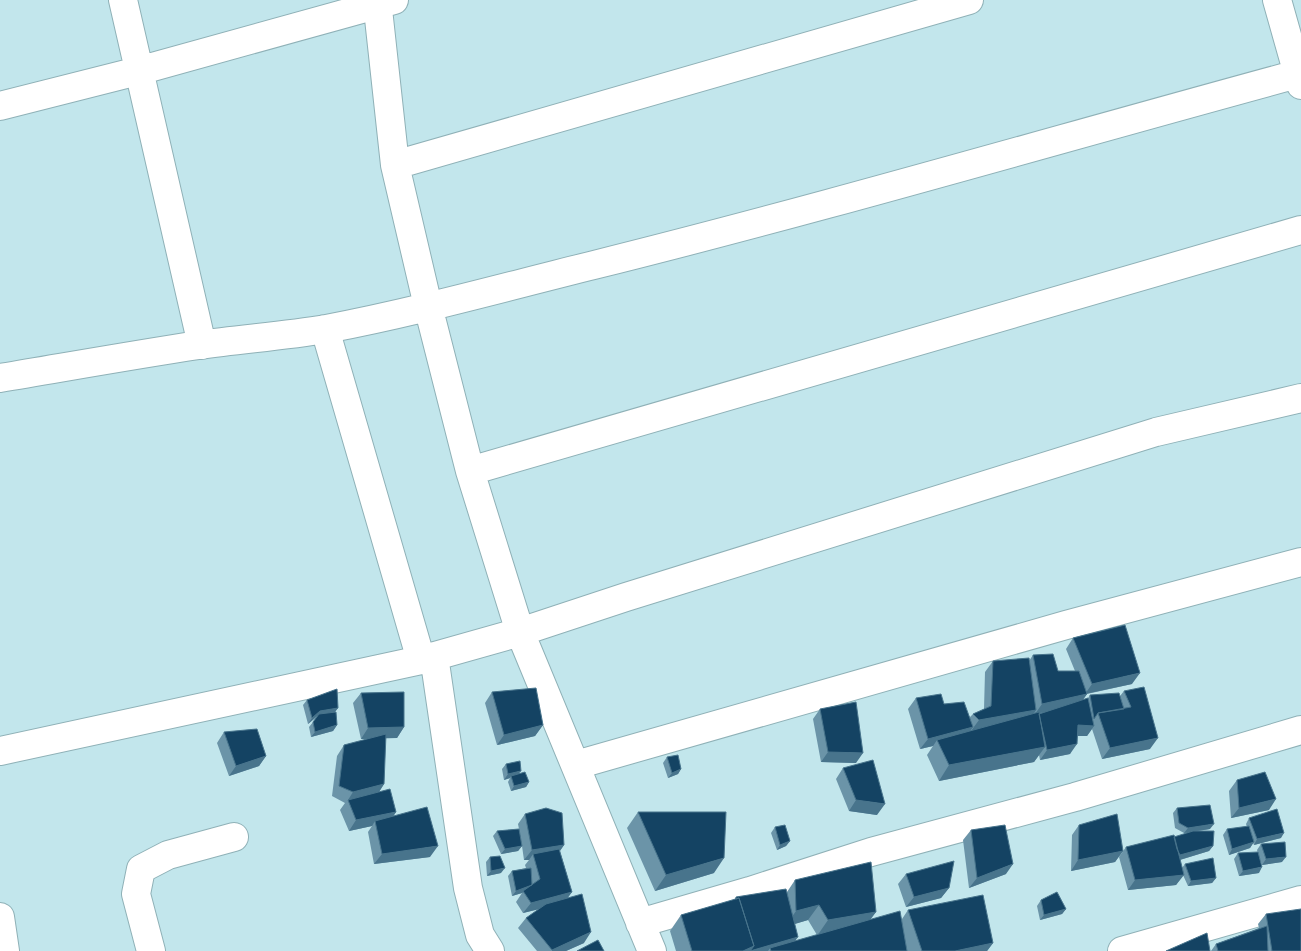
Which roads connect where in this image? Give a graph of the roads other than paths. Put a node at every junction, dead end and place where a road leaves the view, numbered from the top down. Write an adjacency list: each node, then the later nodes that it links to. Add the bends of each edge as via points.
1 (123, 0): 5 (main road)
2 (969, 0): 8 (main road)
3 (1277, 0): 6 (main road)
4 (383, 2): 5 (main road); 8 (main road)
5 (138, 72): 7 (main road); 12 (main road)
6 (1300, 77): 10 (main road, via 1179,106 702,238)
7 (0, 106)
8 (395, 165): 10 (main road)
9 (1301, 230): 15 (main road)
10 (428, 306): 11 (main road); 15 (main road)
11 (325, 329): 12 (main road); 18 (main road)
12 (202, 345): 13 (main road)
13 (0, 378)
14 (1301, 398): 17 (main road, via 1156,432)
15 (470, 471): 17 (main road)
16 (1301, 562): 21 (main road, via 1066,625)
17 (520, 632): 18 (main road); 21 (main road)
18 (427, 658): 20 (main road); 28 (main road, via 468,888 480,935)
19 (1301, 730): 25 (main road, via 1075,797 871,852)
20 (0, 751)
21 (576, 765): 25 (main road)
22 (234, 837): 27 (main road, via 168,855 141,869 136,894)
23 (1301, 900): 30 (main road)
24 (0, 917): 26 (main road)
25 (640, 924): 29 (main road)
26 (5, 951)
27 (151, 951)
28 (490, 951)
29 (652, 951)
30 (1122, 951)

